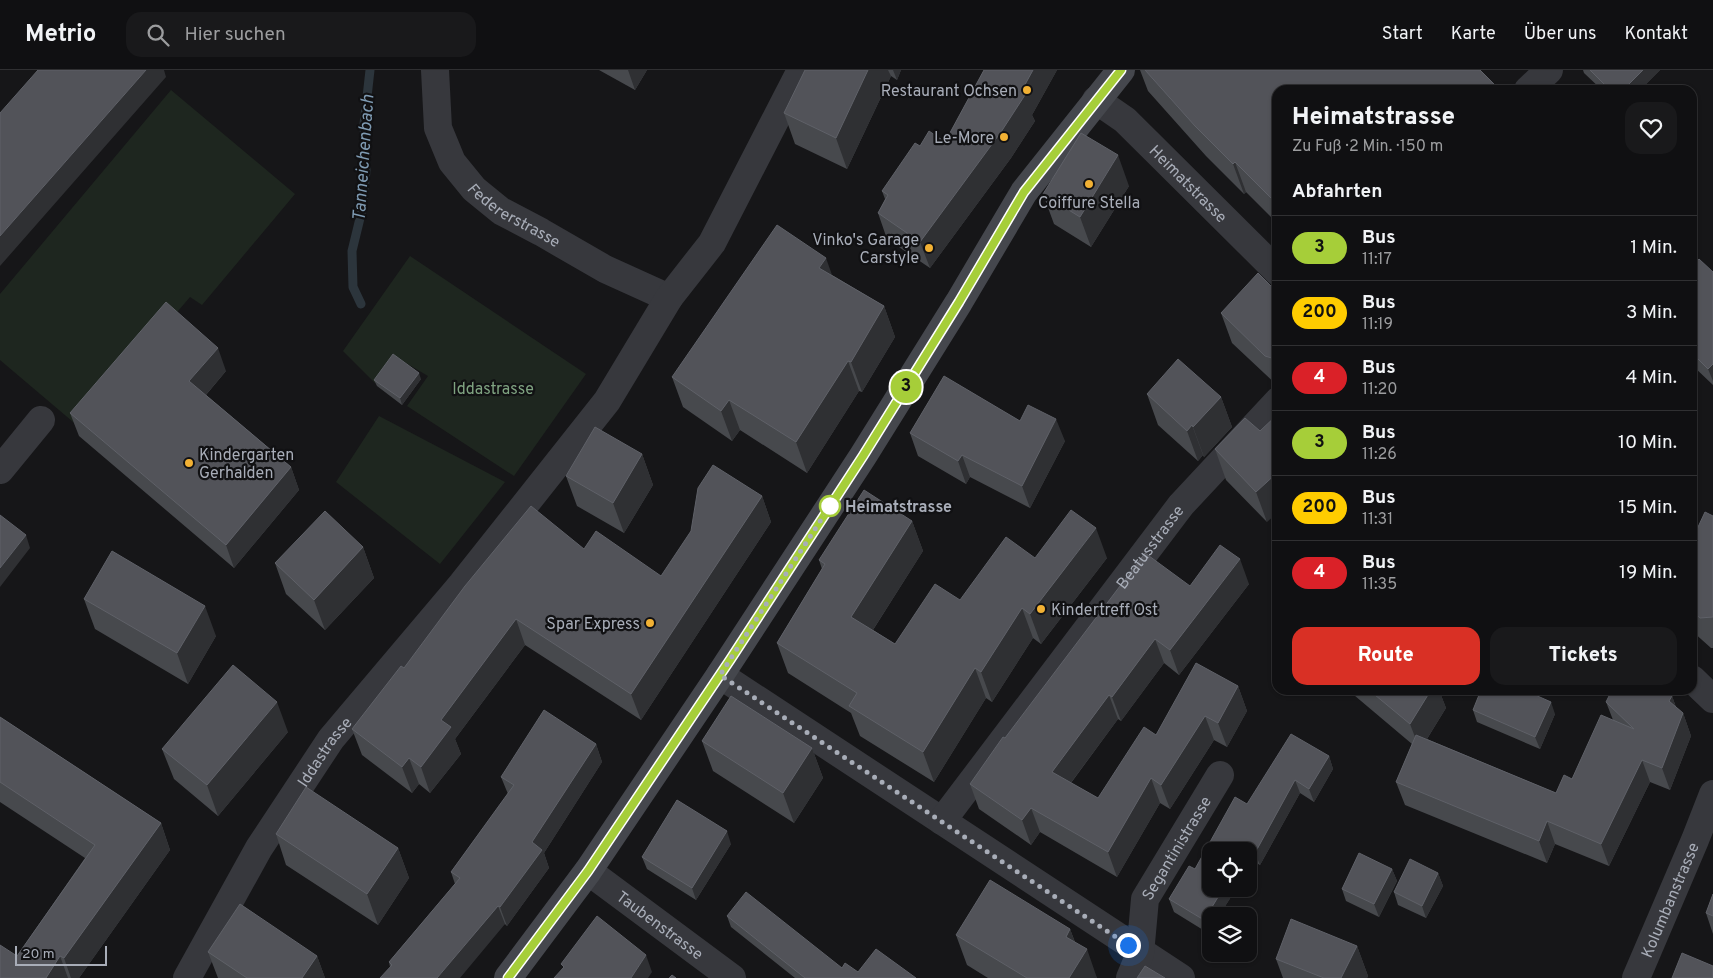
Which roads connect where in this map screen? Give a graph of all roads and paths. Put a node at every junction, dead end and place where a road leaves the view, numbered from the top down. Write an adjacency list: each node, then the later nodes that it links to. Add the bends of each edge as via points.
1 (435, 70): 8 (street, Federerstrasse, via 438,128 452,162 474,189 501,212 605,269)
2 (800, 70): 8 (street, Iddastrasse, via 712,243)
3 (1120, 70): 6 (main road)
4 (1549, 70): 5 (street)
5 (1533, 85)
6 (1096, 100): 7 (street, Heimatstrasse, via 1125,120); 12 (main road, via 1024,192 868,448)
7 (1272, 266)
8 (669, 298): 20 (street, Iddastrasse, via 606,401 462,584 331,739 259,848)
9 (1272, 407): 17 (street, Beatusstrasse, via 1181,505)
10 (41, 420): 11 (street)
11 (0, 470)
12 (720, 675): 17 (street); 18 (main road)
13 (1697, 684): 14 (street)
14 (1713, 699)
15 (1220, 775): 19 (street, Segantinistrasse, via 1145,899)
16 (1713, 794): 24 (street, Kolumbanstrasse)
17 (942, 821): 19 (street)
18 (588, 871): 21 (main road); 22 (street, Taubenstrasse)
19 (1135, 966): 23 (street)
20 (186, 978)
21 (508, 978)
22 (732, 978)
23 (1180, 978)
24 (1636, 978)

